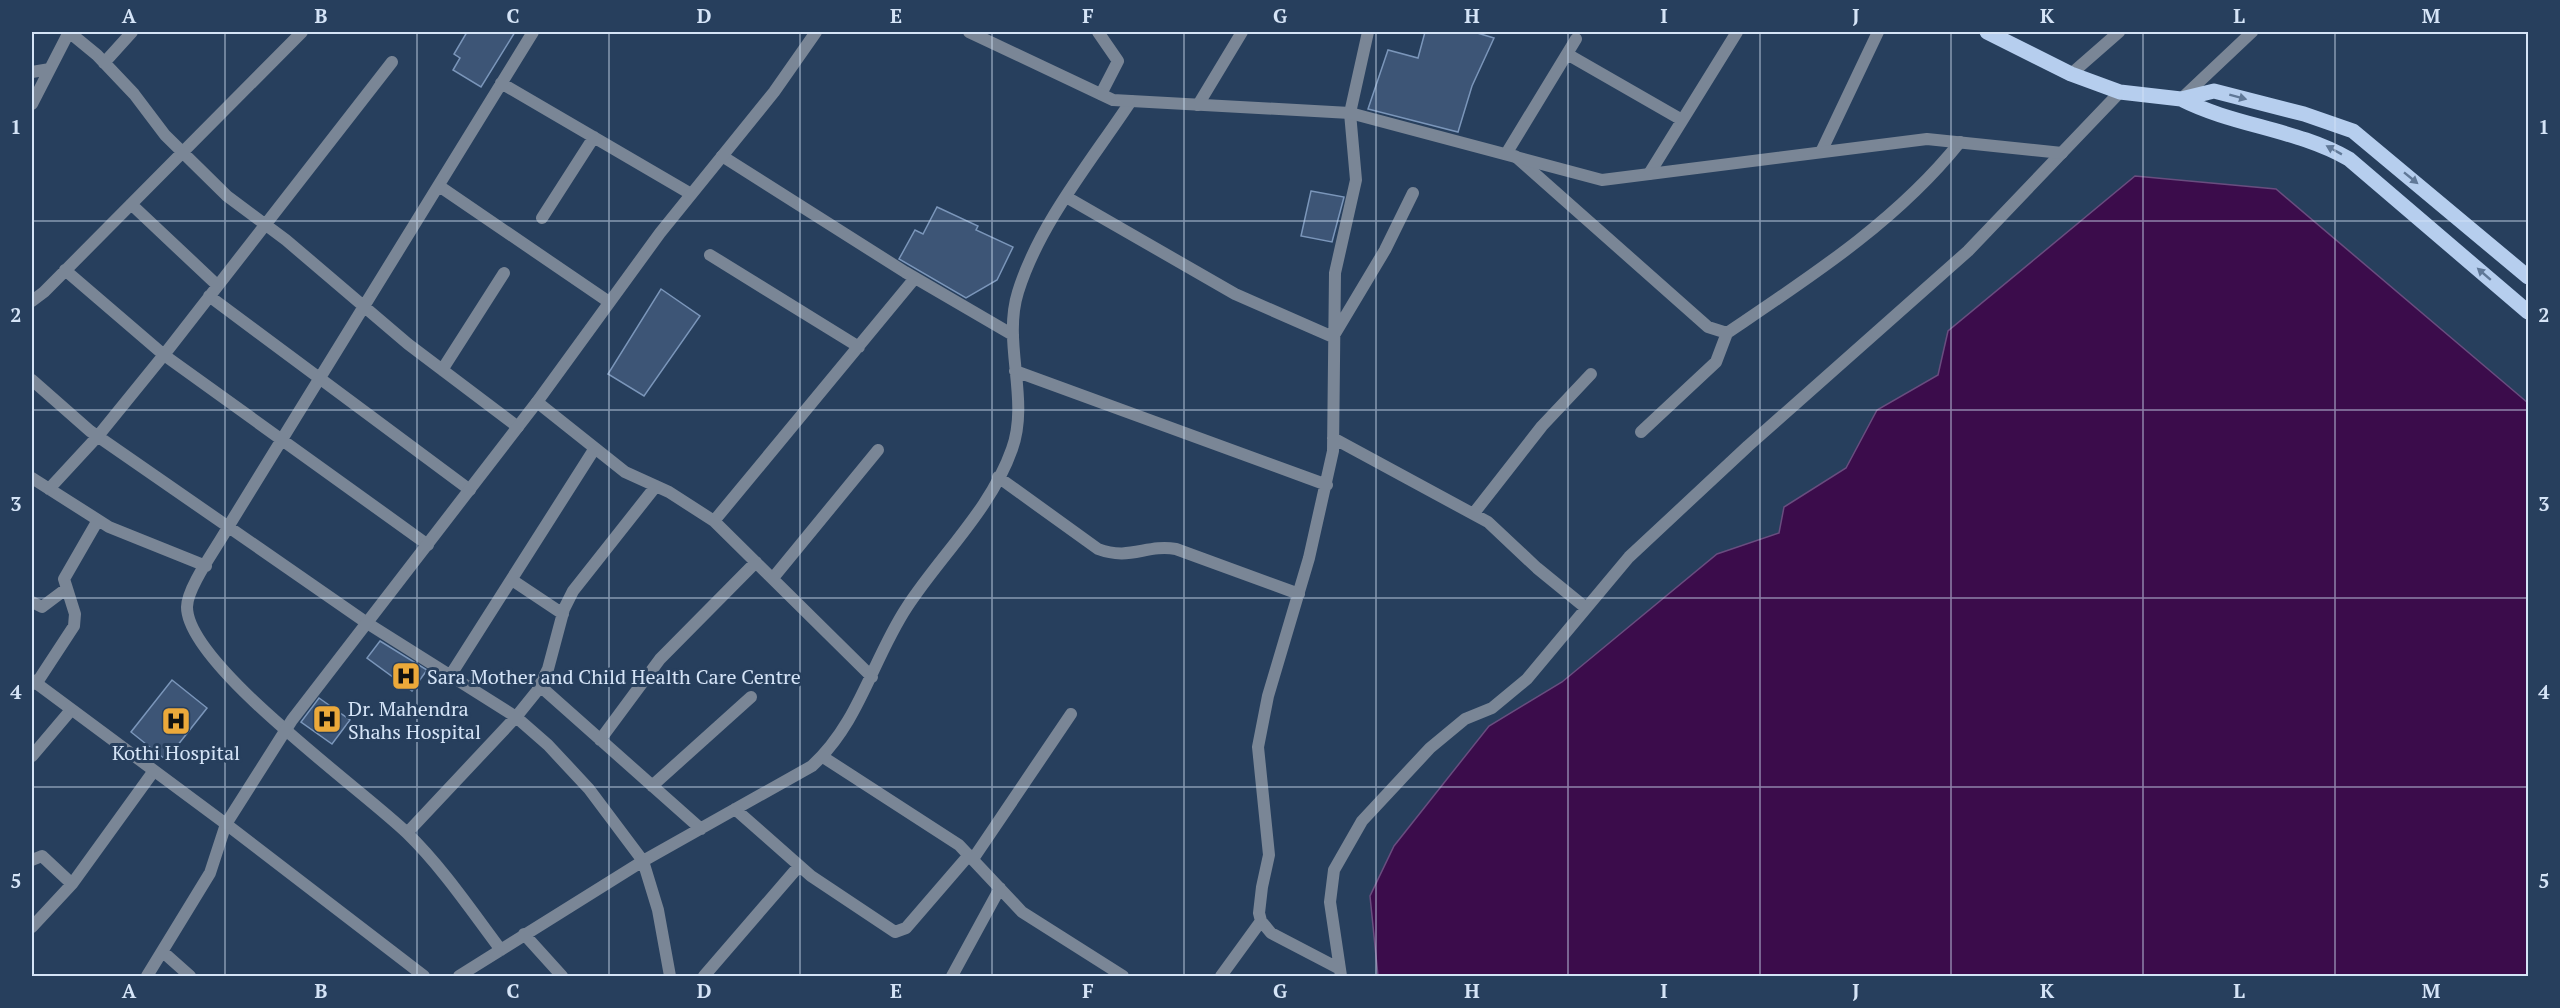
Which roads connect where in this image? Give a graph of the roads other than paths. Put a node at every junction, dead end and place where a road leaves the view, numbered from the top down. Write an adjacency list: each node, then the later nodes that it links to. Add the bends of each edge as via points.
1 (69, 32): 18 (street); 19 (street)
2 (132, 32): 18 (street)
3 (302, 32): 33 (street)
4 (533, 32): 22 (street)
5 (816, 32): 37 (street)
6 (969, 32): 24 (street)
7 (1242, 32): 28 (street)
8 (1368, 32): 29 (street)
9 (1737, 32): 30 (street)
10 (1878, 32): 34 (street)
11 (1987, 32): 21 (main road)
12 (2120, 32): 21 (street)
13 (2252, 32): 25 (street)
14 (1103, 34): 24 (street, via 1118,61)
15 (1576, 39): 16 (street)
16 (1567, 54): 30 (street); 36 (street)
17 (392, 62): 45 (street)
18 (104, 63): 33 (street, via 165,135)
19 (50, 69): 20 (street); 27 (street)
20 (32, 72)
21 (2071, 74): 23 (main road)
22 (501, 83): 31 (street); 39 (street)
23 (2120, 92): 25 (main road); 35 (street)
24 (1101, 94): 26 (street, via 1113,100)
25 (2181, 99): 49 (main road, one-way to 49, via 2214,91 2353,131); 56 (main road, one-way to 25, via 2349,159 2326,146 2206,112)
26 (1131, 101): 28 (street); 42 (street)
27 (32, 104)
28 (1198, 105): 29 (street)
29 (1350, 113): 36 (street); 59 (street, via 1356,180 1335,273)
30 (1682, 120): 38 (street)
31 (594, 137): 41 (street); 44 (street)
32 (1960, 142): 34 (street, via 1927,139); 35 (street); 57 (street, via 1938,170 1882,222)
33 (183, 150): 43 (street); 45 (street, via 227,196)
34 (1821, 152): 38 (street)
35 (2062, 153): 93 (street, via 1968,251 1629,557)
36 (1510, 155): 38 (street, via 1602,180); 57 (street, via 1708,327)
37 (722, 156): 41 (street); 50 (street)
38 (1649, 174)
39 (439, 186): 54 (street); 55 (street)
40 (1413, 193): 59 (street, via 1385,250)
41 (692, 194): 54 (street)
42 (1068, 198): 58 (street, via 1030,259 1017,294); 59 (street, via 1235,294)
43 (130, 204): 47 (street); 51 (street)
44 (542, 218)
45 (266, 224): 51 (street); 55 (street)
46 (710, 255): 60 (street)
47 (65, 270): 53 (street); 61 (street)
48 (504, 273): 62 (street)
49 (2529, 277)
50 (915, 278): 58 (street); 60 (street)
51 (217, 285): 52 (street)
52 (209, 296): 61 (street); 66 (street)
53 (32, 301)
54 (609, 302): 67 (street)
55 (365, 308): 62 (street); 66 (street)
56 (2529, 312)
57 (1727, 333): 69 (street, via 1716,362)
58 (1013, 335): 63 (street)
59 (1333, 337): 71 (street)
60 (859, 347): 83 (street)
61 (164, 354): 70 (street); 72 (street)
62 (442, 370): 68 (street)
63 (1015, 371): 75 (street, via 1016,430 1012,449); 77 (street)
64 (1591, 374): 81 (street, via 1542,426)
65 (32, 380): 70 (street)
66 (320, 380): 72 (street); 80 (street)
67 (537, 402): 68 (street); 73 (street)
68 (518, 427): 80 (street)
69 (1641, 432)
70 (98, 436): 79 (street); 84 (street)
71 (1333, 438): 77 (street); 81 (street)
72 (282, 441): 84 (street); 85 (street)
73 (595, 448): 78 (street, via 625,472); 89 (street)
74 (878, 450): 88 (street)
75 (998, 477): 91 (street, via 1098,549 1126,555 1163,547 1176,549); 97 (street, via 987,499 905,610)
76 (32, 478): 79 (street)
77 (1327, 485): 91 (street)
78 (656, 486): 83 (street); 94 (street, via 573,591)
79 (49, 489): 82 (street)
80 (470, 490): 85 (street)
81 (1474, 513): 93 (street)
82 (98, 520): 87 (street); 90 (street, via 66,574)
83 (714, 521): 86 (street)
84 (228, 527): 87 (street); 95 (street)
85 (428, 545): 95 (street)
86 (756, 562): 88 (street); 105 (street, via 660,659)
87 (206, 566): 104 (street, via 190,593 187,607 191,626 218,662)
88 (772, 578): 97 (street)
89 (512, 580): 94 (street); 96 (street)
90 (66, 589): 92 (street, via 42,607); 98 (street, via 75,614 74,626)
91 (1299, 594): 120 (street, via 1268,696 1258,747 1269,855 1262,887)
92 (32, 602)
93 (1586, 608): 125 (street, via 1527,679 1492,708 1465,718 1430,748 1362,821 1334,870 1330,902)
94 (563, 614): 99 (street)
95 (367, 623): 96 (street); 104 (street)
96 (450, 676): 103 (street)
97 (872, 677): 107 (street, via 852,718)
98 (34, 682): 101 (street)
99 (540, 686): 103 (street); 105 (street)
100 (751, 697): 109 (street)
101 (71, 710): 106 (street); 108 (street)
102 (1071, 714): 114 (street)
103 (516, 717): 113 (street); 116 (street, via 570,768)
104 (284, 731): 111 (street); 113 (street)
105 (600, 740): 109 (street)
106 (32, 756)
107 (823, 757): 110 (street); 114 (street, via 940,831)
108 (153, 772): 111 (street); 118 (street)
109 (652, 786): 112 (street)
110 (735, 809): 112 (street); 117 (street)
111 (226, 824): 124 (street, via 210,873); 128 (street)
112 (700, 829): 116 (street)
113 (407, 833): 123 (street)
114 (971, 857): 117 (street, via 902,932 895,932); 119 (street)
115 (32, 860): 118 (street, via 42,856)
116 (643, 861): 122 (street); 131 (street, via 658,910)
117 (799, 866): 132 (street)
118 (72, 884): 121 (street)
119 (1000, 888): 133 (street); 134 (street, via 1037,923)
120 (1261, 921): 125 (street, via 1271,933); 135 (street)
121 (32, 927)
122 (524, 934): 123 (street); 130 (street)
123 (501, 950): 129 (street)
124 (163, 952): 126 (street); 127 (street)
125 (1340, 972)
126 (147, 976)
127 (190, 976)
128 (424, 976)
129 (459, 976)
130 (562, 976)
131 (670, 976)
132 (704, 976)
133 (952, 976)
134 (1123, 976)
135 (1221, 976)

